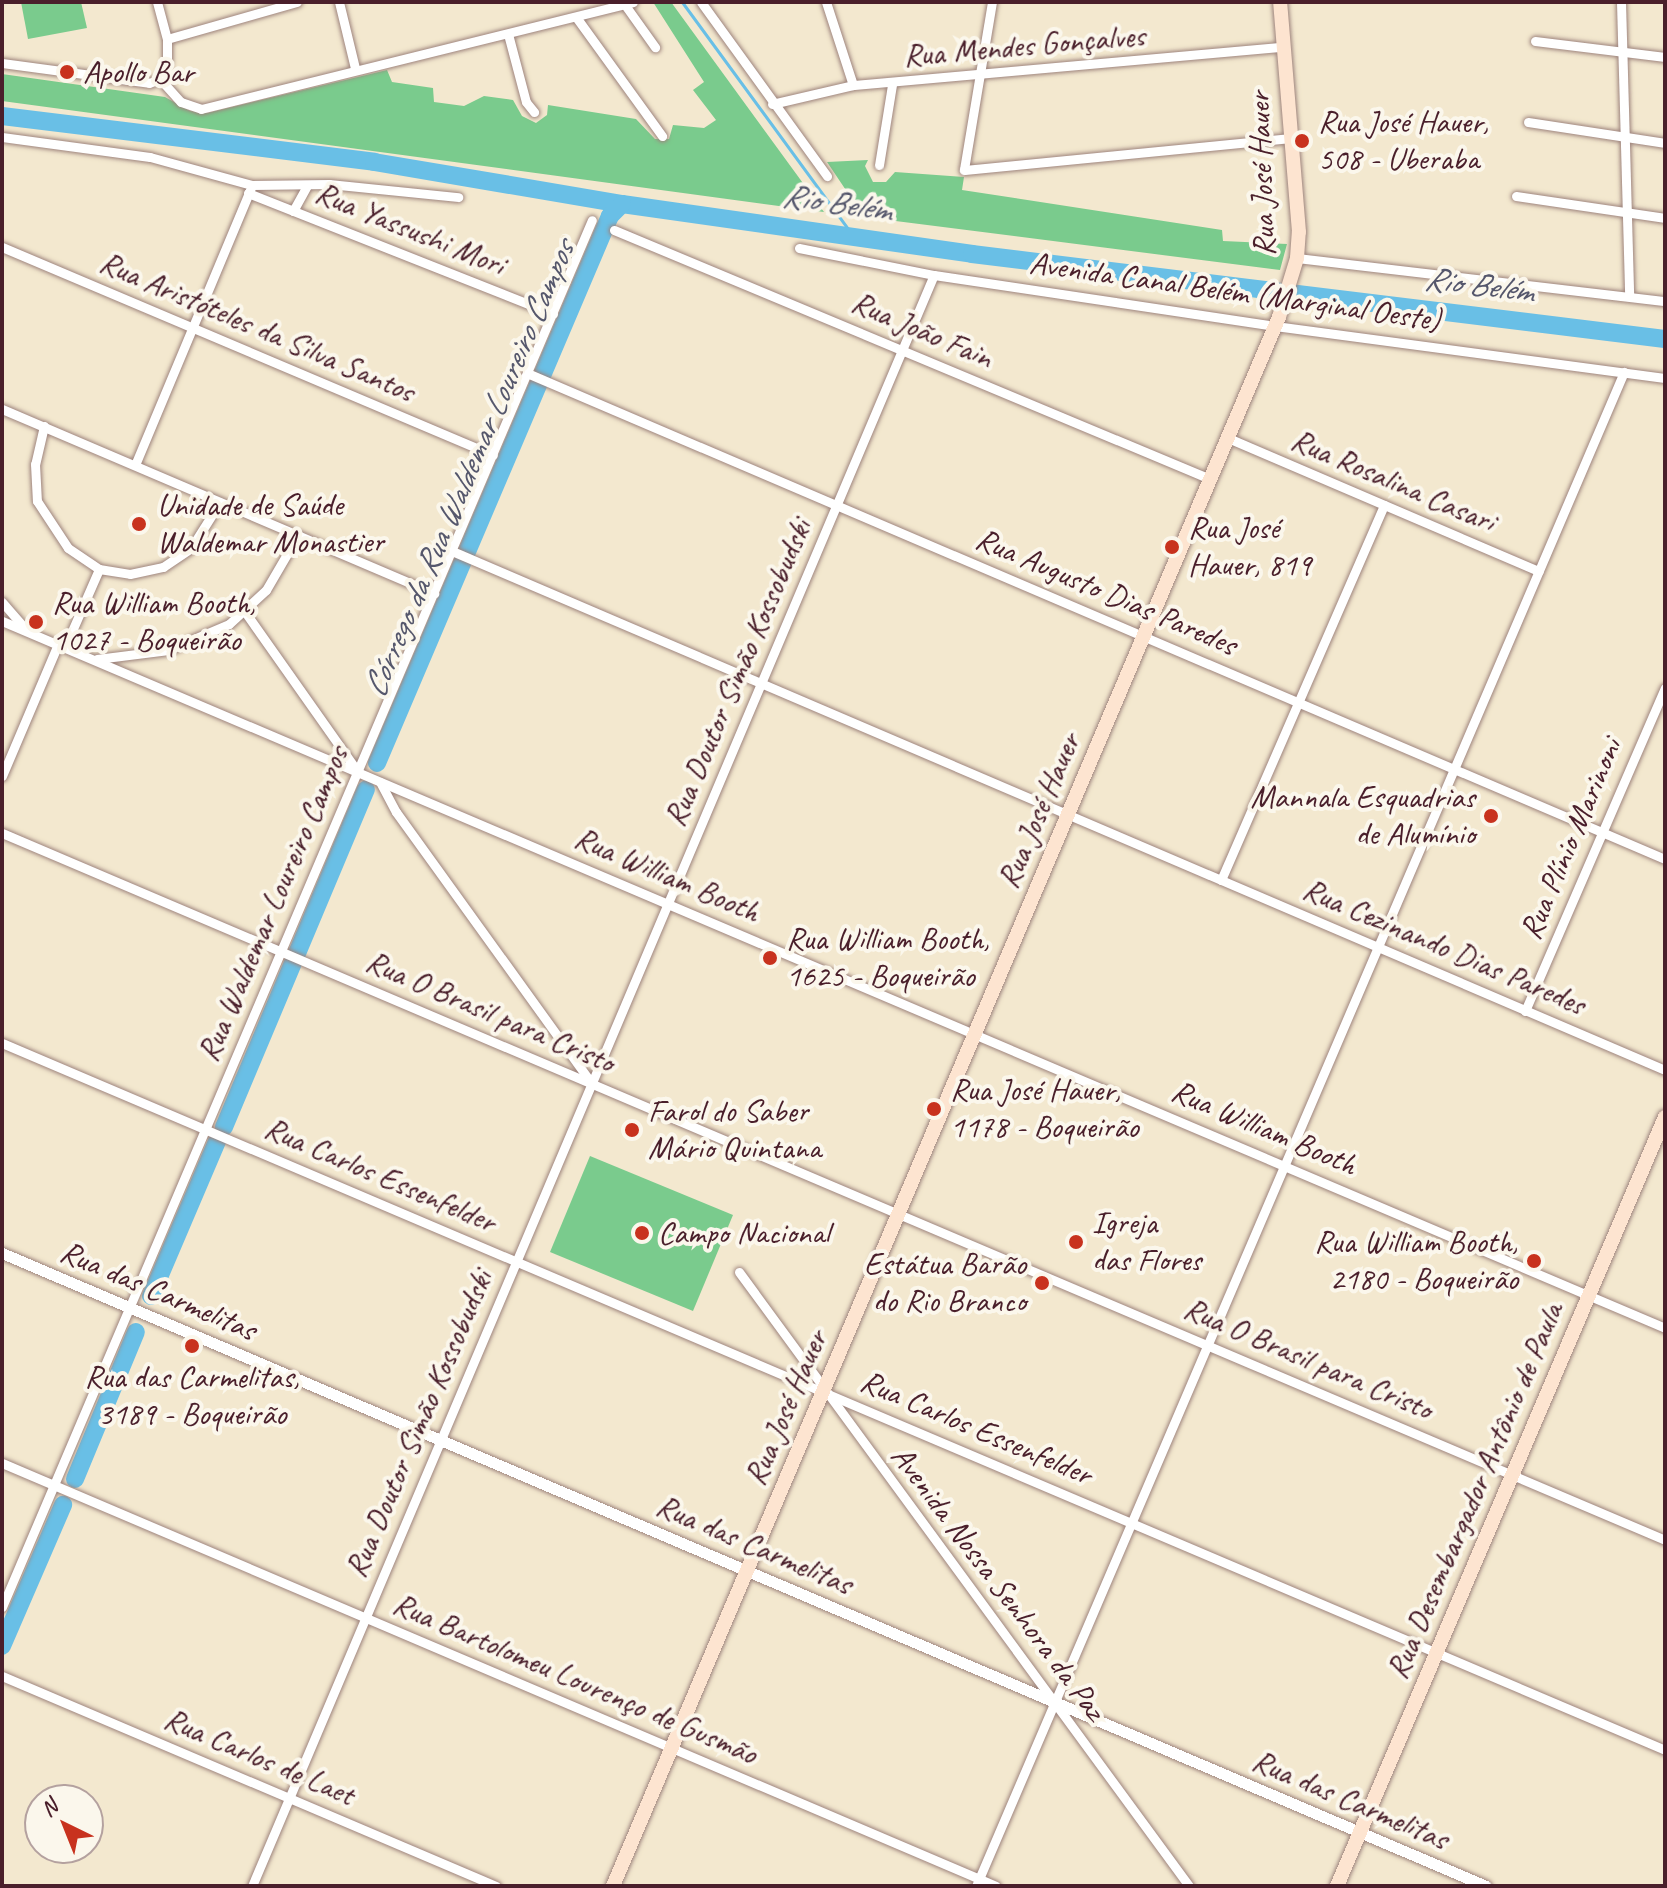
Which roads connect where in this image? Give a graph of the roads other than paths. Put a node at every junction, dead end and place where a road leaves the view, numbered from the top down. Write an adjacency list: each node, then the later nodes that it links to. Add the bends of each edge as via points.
1 (157, 2): 13 (street)
2 (297, 2): 9 (street)
3 (339, 2): 20 (street)
4 (701, 2): 25 (street)
5 (826, 2): 23 (street)
6 (992, 2): 21 (street)
7 (1280, 2): 16 (main road, Rua José Hauer)
8 (1621, 2): 17 (street)
9 (280, 4): 13 (street)
10 (629, 4): 11 (street); 15 (street)
11 (576, 17): 12 (street); 28 (street)
12 (508, 34): 20 (street); 26 (street, via 526,102)
13 (167, 39): 22 (street, via 167,64)
14 (1535, 41): 17 (street)
15 (655, 47)
16 (1283, 47): 21 (street, Rua Mendes Gonçalves); 31 (main road, Rua José Hauer)
17 (1622, 51): 18 (street); 30 (street)
18 (1665, 57)
19 (2, 63): 22 (street, via 134,82)
20 (355, 68): 22 (street, via 201,109 181,102)
21 (982, 78): 24 (street, Rua Mendes Gonçalves); 31 (street, via 964,170)
22 (160, 79)
23 (853, 85): 24 (street, Rua Mendes Gonçalves); 25 (street, Rua Mendes Gonçalves)
24 (892, 85): 33 (street)
25 (772, 104): 34 (street)
26 (534, 112)
27 (1528, 122): 30 (street)
28 (662, 136)
29 (2, 137): 36 (street, via 150,157)
30 (1625, 137): 32 (street); 40 (street)
31 (1291, 138): 46 (main road, Rua José Hauer)
32 (1665, 143)
33 (879, 165)
34 (827, 176)
35 (307, 186): 36 (street); 38 (street); 39 (street)
36 (250, 189): 39 (street, Rua Yassushi Mori); 52 (street)
37 (1516, 196): 40 (street)
38 (458, 197)
39 (293, 211): 50 (street, Rua Yassushi Mori)
40 (1627, 213): 41 (street); 48 (street)
41 (1665, 218)
42 (592, 220): 50 (street, Rua Waldemar Loureiro Campos)
43 (614, 230): 53 (street, Rua João Fain)
44 (2, 247): 52 (street, Rua Aristóteles da Silva Santos)
45 (799, 248): 47 (street, Avenida Canal Belém (Marginal Oeste))
46 (1296, 263): 48 (street); 51 (main road, Rua José Hauer)
47 (934, 275): 51 (street, Avenida Canal Belém (Marginal Oeste)); 53 (street, Rua Doutor Simão Kossobudski)
48 (1629, 296): 49 (street)
49 (1665, 301)
50 (553, 314): 55 (street, Rua Waldemar Loureiro Campos)
51 (1277, 322): 54 (street, Avenida Canal Belém (Marginal Oeste)); 59 (main road, Rua José Hauer)
52 (192, 328): 60 (street, Rua Aristóteles da Silva Santos); 61 (street)
53 (903, 350): 62 (street, Rua João Fain); 64 (street, Rua Doutor Simão Kossobudski)
54 (1624, 372): 56 (street, Avenida Canal Belém (Marginal Oeste)); 69 (street)
55 (531, 375): 60 (street, Rua Waldemar Loureiro Campos); 64 (street, Rua Augusto Dias Paredes)
56 (1665, 378)
57 (2, 409): 58 (street)
58 (44, 426): 61 (street); 68 (street, via 35,464 37,501 68,548)
59 (1228, 438): 62 (main road, Rua José Hauer); 65 (street, Rua Rosalina Casari)
60 (493, 455): 67 (street, Rua Waldemar Loureiro Campos)
61 (135, 465): 63 (street)
62 (1210, 479): 75 (main road, Rua José Hauer)
63 (220, 502): 66 (street); 68 (street, via 200,537 170,563 130,574)
64 (837, 505): 75 (street, Rua Augusto Dias Paredes); 78 (street, Rua Doutor Simão Kossobudski)
65 (1384, 505): 69 (street, Rua Rosalina Casari); 80 (street)
66 (298, 535): 70 (street); 72 (street, via 277,575)
67 (456, 552): 70 (street, Rua Waldemar Loureiro Campos); 78 (street, Rua Cezinando Dias Paredes)
68 (99, 569): 76 (street)
69 (1539, 571): 81 (street)
70 (434, 593): 82 (street, Rua Waldemar Loureiro Campos)
71 (2, 602): 74 (street)
72 (245, 612): 77 (street, via 191,643); 82 (street)
73 (2, 621): 74 (street, Rua William Booth)
74 (30, 632): 76 (street, Rua William Booth)
75 (1143, 637): 80 (street, Rua Augusto Dias Paredes); 85 (main road, Rua José Hauer)
76 (62, 646): 77 (street, Rua William Booth); 83 (street)
77 (94, 659): 82 (street, Rua William Booth)
78 (761, 683): 85 (street, Rua Cezinando Dias Paredes); 90 (street, Rua Doutor Simão Kossobudski)
79 (1665, 688): 86 (street, Rua Plínio Marinoni)
80 (1298, 703): 81 (street, Rua Augusto Dias Paredes); 89 (street)
81 (1454, 769): 86 (street, Rua Augusto Dias Paredes); 91 (street)
82 (358, 772): 84 (street, Rua William Booth); 92 (street, Rua Waldemar Loureiro Campos)
83 (2, 776)
84 (380, 781): 90 (street, Rua William Booth); 97 (street, via 396,812)
85 (1068, 815): 89 (street, Rua Cezinando Dias Paredes); 94 (main road, Rua José Hauer)
86 (1603, 832): 88 (street, Rua Augusto Dias Paredes); 93 (street, Rua Plínio Marinoni)
87 (2, 833): 92 (street, Rua O Brasil para Cristo)
88 (1665, 859)
89 (1221, 880): 91 (street, Rua Cezinando Dias Paredes)
90 (668, 903): 94 (street, Rua William Booth); 97 (street, Rua Doutor Simão Kossobudski)
91 (1378, 947): 93 (street, Rua Cezinando Dias Paredes); 100 (street)
92 (281, 951): 97 (street, Rua O Brasil para Cristo); 99 (street, Rua Waldemar Loureiro Campos)
93 (1525, 1011): 96 (street, Rua Cezinando Dias Paredes)
94 (975, 1033): 100 (street, Rua William Booth); 101 (main road, Rua José Hauer)
95 (2, 1043): 99 (street, Rua Carlos Essenfelder)
96 (1665, 1070)
97 (592, 1083): 101 (street, Rua O Brasil para Cristo); 103 (street, Rua Doutor Simão Kossobudski)
98 (1665, 1117): 105 (main road, Rua Desembargador Antônio de Paula)
99 (206, 1129): 103 (street, Rua Carlos Essenfelder); 106 (street, Rua Waldemar Loureiro Campos)
100 (1284, 1165): 105 (street, Rua William Booth); 108 (street)
101 (899, 1214): 108 (street, Rua O Brasil para Cristo); 109 (main road, Rua José Hauer)
102 (2, 1253): 106 (street, Rua das Carmelitas)
103 (516, 1261): 109 (street, Rua Carlos Essenfelder); 110 (street, Rua Doutor Simão Kossobudski)
104 (739, 1272): 109 (street, Avenida Nossa Senhora da Paz)
105 (1589, 1295): 107 (street, Rua William Booth); 112 (main road, Rua Desembargador Antônio de Paula)
106 (130, 1307): 110 (street, Rua das Carmelitas); 113 (street, Rua Waldemar Loureiro Campos)
107 (1665, 1328)
108 (1208, 1345): 112 (street, Rua O Brasil para Cristo); 114 (street)
109 (823, 1391): 114 (street, Rua Carlos Essenfelder); 116 (main road, Rua José Hauer); 121 (street, Avenida Nossa Senhora da Paz)
110 (441, 1440): 116 (street, Rua das Carmelitas); 118 (street, Rua Doutor Simão Kossobudski)
111 (2, 1463): 113 (street, Rua Bartolomeu Lourenço de Gusmão)
112 (1513, 1475): 115 (street, Rua O Brasil para Cristo); 119 (main road, Rua Desembargador Antônio de Paula)
113 (54, 1485): 117 (street, Rua Waldemar Loureiro Campos); 118 (street, Rua Bartolomeu Lourenço de Gusmão)
114 (1132, 1522): 119 (street, Rua Carlos Essenfelder); 121 (street)
115 (1665, 1540)
116 (747, 1571): 121 (street, Rua das Carmelitas); 122 (main road, Rua José Hauer)
117 (2, 1607)
118 (365, 1617): 122 (street, Rua Bartolomeu Lourenço de Gusmão); 124 (street, Rua Doutor Simão Kossobudski)
119 (1437, 1652): 123 (street, Rua Carlos Essenfelder); 125 (main road, Rua Desembargador Antônio de Paula)
120 (2, 1676): 124 (street, Rua Carlos de Laet)
121 (1055, 1702): 125 (street, Rua das Carmelitas); 126 (street); 131 (street, Avenida Nossa Senhora da Paz)
122 (672, 1748): 126 (street, Rua Bartolomeu Lourenço de Gusmão); 129 (main road, Rua José Hauer)
123 (1665, 1750)
124 (289, 1798): 127 (street, Rua Doutor Simão Kossobudski); 128 (street, Rua Carlos de Laet)
125 (1360, 1832): 132 (main road, Rua Desembargador Antônio de Paula); 133 (street, Rua das Carmelitas)
126 (978, 1882): 130 (street, Rua Bartolomeu Lourenço de Gusmão)
127 (252, 1886)
128 (496, 1886)
129 (613, 1886)
130 (996, 1886)
131 (1189, 1886)
132 (1337, 1886)
133 (1486, 1886)

